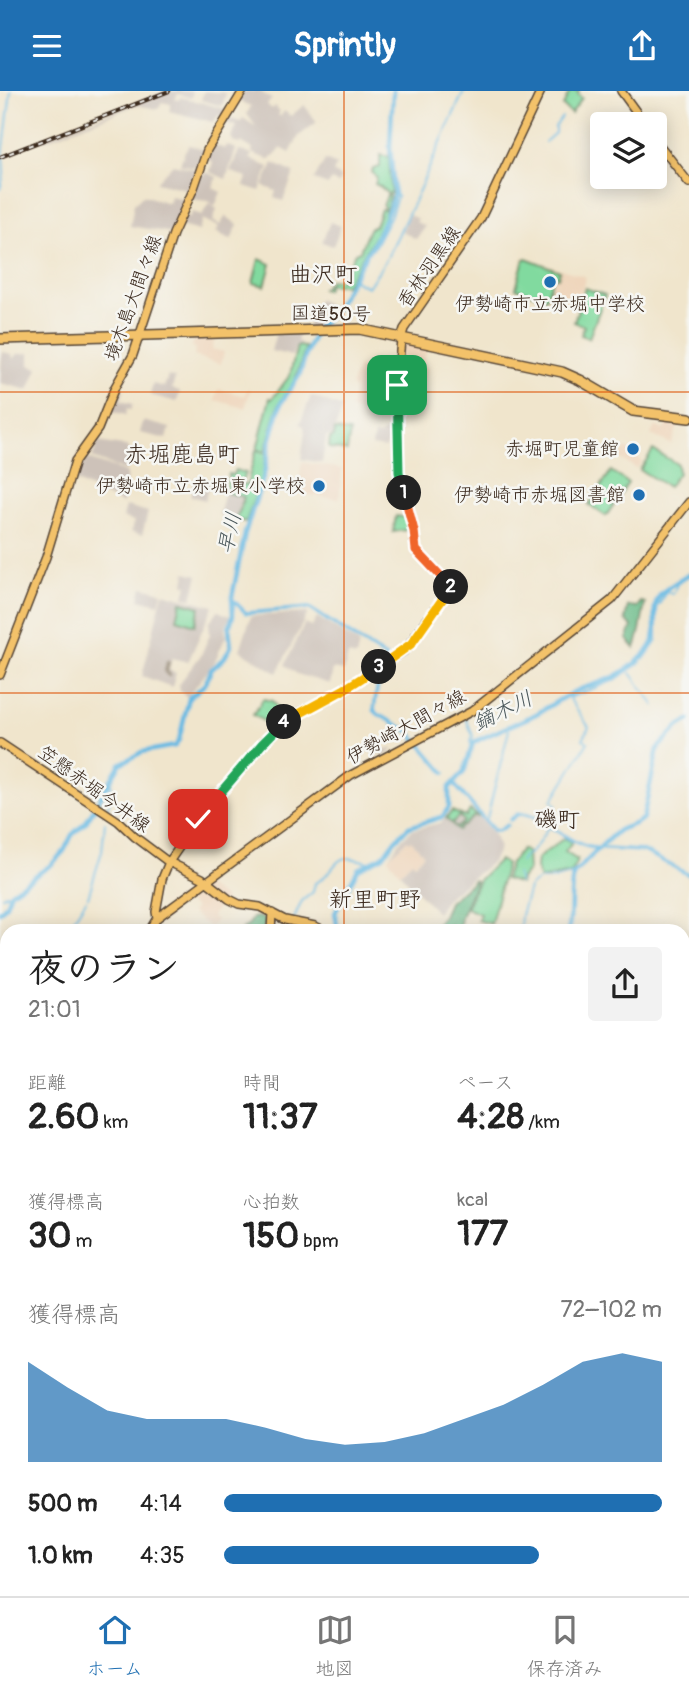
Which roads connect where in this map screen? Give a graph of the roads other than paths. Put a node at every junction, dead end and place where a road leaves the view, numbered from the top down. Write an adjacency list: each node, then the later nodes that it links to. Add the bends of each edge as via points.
1 (243, 91): 7 (main road, 境木島大間々線, via 207,150 183,207)
2 (541, 91): 8 (main road, 香林羽黒線, via 481,218)
3 (621, 91): 4 (main road)
4 (636, 112)
5 (667, 155): 6 (main road)
6 (689, 183)
7 (140, 336): 8 (highway, 国道50号, via 366,330); 9 (highway, 国道50号); 12 (main road, 境木島大間々線, via 99,429 75,461 46,558)
8 (402, 337): 10 (highway, 国道50号, via 562,372 633,411); 14 (main road, 香林羽黒線, via 397,385 399,477 416,550 451,587 411,644 276,728 203,813)
9 (0, 339)
10 (689, 418)
11 (689, 502): 15 (main road, 伊勢崎大間々線, via 610,602 466,715 348,777)
12 (0, 675)
13 (0, 743): 14 (main road, 笠懸赤堀今井線, via 117,821)
14 (169, 862): 15 (main road, 笠懸赤堀今井線); 17 (main road, 香林羽黒線)
15 (207, 882): 16 (main road, 笠懸赤堀今井線, via 233,901); 17 (main road, 伊勢崎大間々線)
16 (272, 913): 19 (main road); 20 (main road)
17 (157, 918): 18 (main road, 伊勢崎大間々線)
18 (153, 924)
19 (271, 924)
20 (306, 924)

